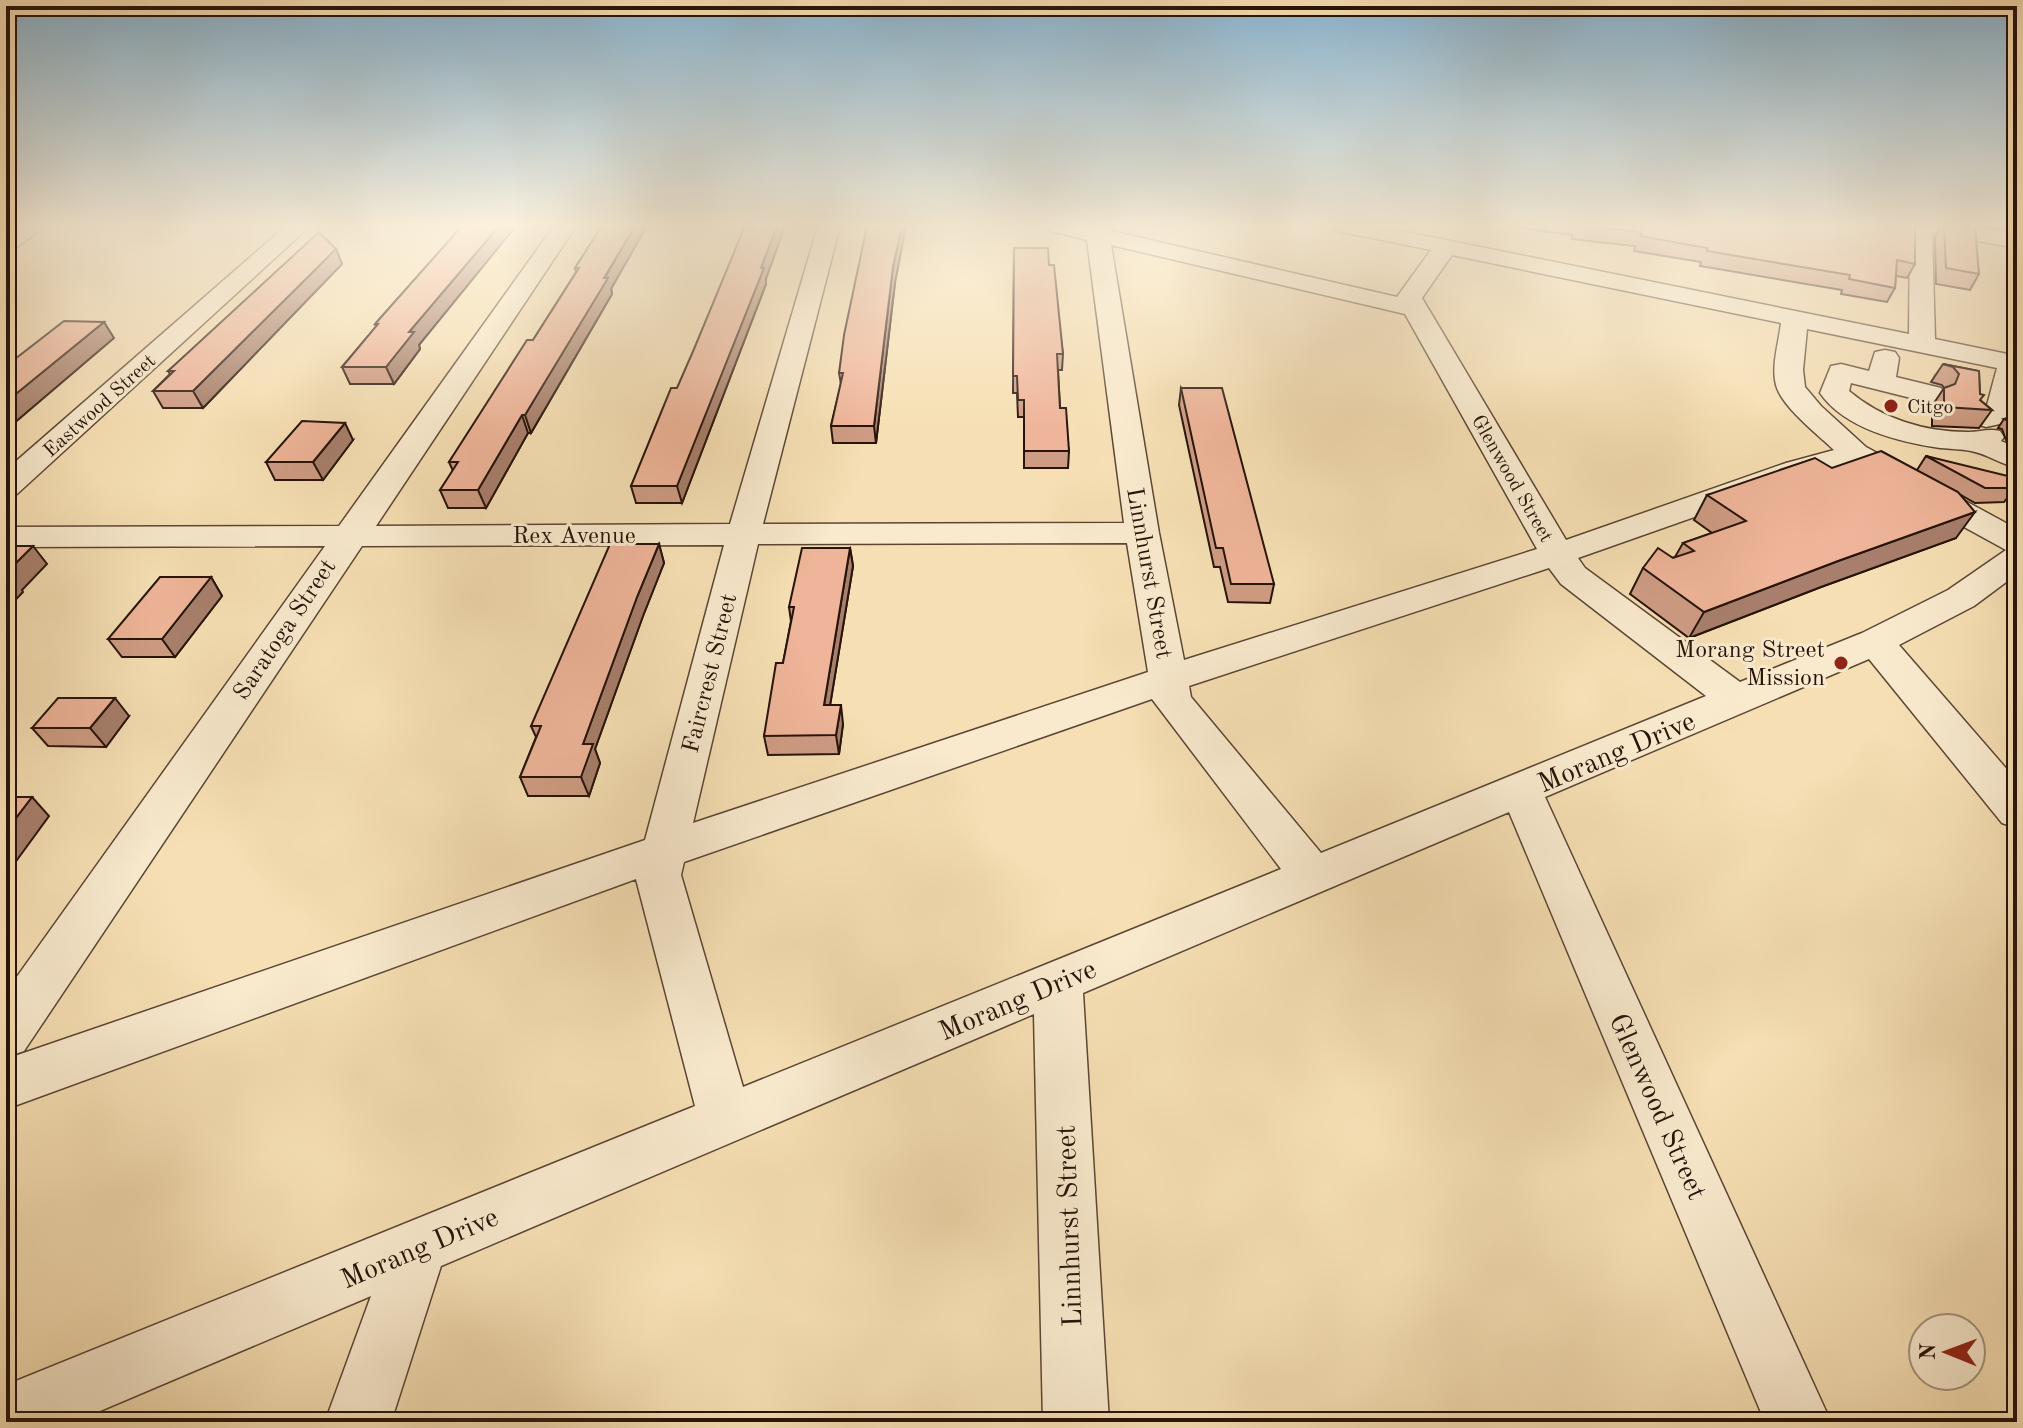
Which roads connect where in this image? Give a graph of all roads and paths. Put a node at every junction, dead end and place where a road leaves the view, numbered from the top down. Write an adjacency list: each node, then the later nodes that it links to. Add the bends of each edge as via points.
1 (224, 293): 18 (street, Eastwood Street)
2 (518, 293): 21 (street, Saratoga Street)
3 (811, 293): 20 (street, Faircrest Street)
4 (1109, 293): 19 (street, Linnhurst Street)
5 (1352, 293): 9 (street)
6 (1413, 293): 9 (street, via 1409,298)
7 (1672, 293): 10 (street)
8 (1922, 293): 12 (street)
9 (1414, 308): 24 (street, Glenwood Street)
10 (1795, 318): 11 (street); 17 (street, via 1791,388)
11 (1881, 337): 12 (street); 14 (street, via 1886,361)
12 (1922, 345): 13 (street)
13 (2015, 364): 16 (street)
14 (1881, 382): 15 (street); 16 (street, via 1841,372 1834,393 1850,409 1878,423 1936,440)
15 (1927, 393)
16 (1990, 420)
17 (1855, 454): 23 (street); 24 (street)
18 (6, 487)
19 (1142, 533): 20 (street, Rex Avenue); 27 (street, Linnhurst Street)
20 (744, 534): 21 (street, Rex Avenue); 31 (street, Faircrest Street)
21 (348, 536): 22 (street, Rex Avenue); 34 (street, Saratoga Street)
22 (6, 537)
23 (2017, 543)
24 (1557, 554): 27 (street); 28 (street, Glenwood Street, via 1573,576)
25 (2017, 558): 26 (street, Morang Drive, via 1961,598)
26 (1875, 642): 28 (street, Morang Drive); 30 (street)
27 (1168, 679): 31 (street); 32 (street, Linnhurst Street, via 1172,701)
28 (1737, 700): 29 (street, Morang Drive)
29 (1521, 790): 32 (street, Morang Drive); 41 (street, Glenwood Street)
30 (2017, 811)
31 (664, 851): 35 (street); 36 (street, Faircrest Street, via 658,875)
32 (1313, 876): 33 (street, Morang Drive)
33 (1058, 982): 36 (street, Morang Drive); 40 (street, Linnhurst Street)
34 (6, 1034)
35 (6, 1084)
36 (726, 1120): 37 (street, Morang Drive)
37 (418, 1247): 38 (street, Morang Drive); 39 (street)
38 (6, 1418)
39 (358, 1422)
40 (1076, 1422)
41 (1798, 1422)

